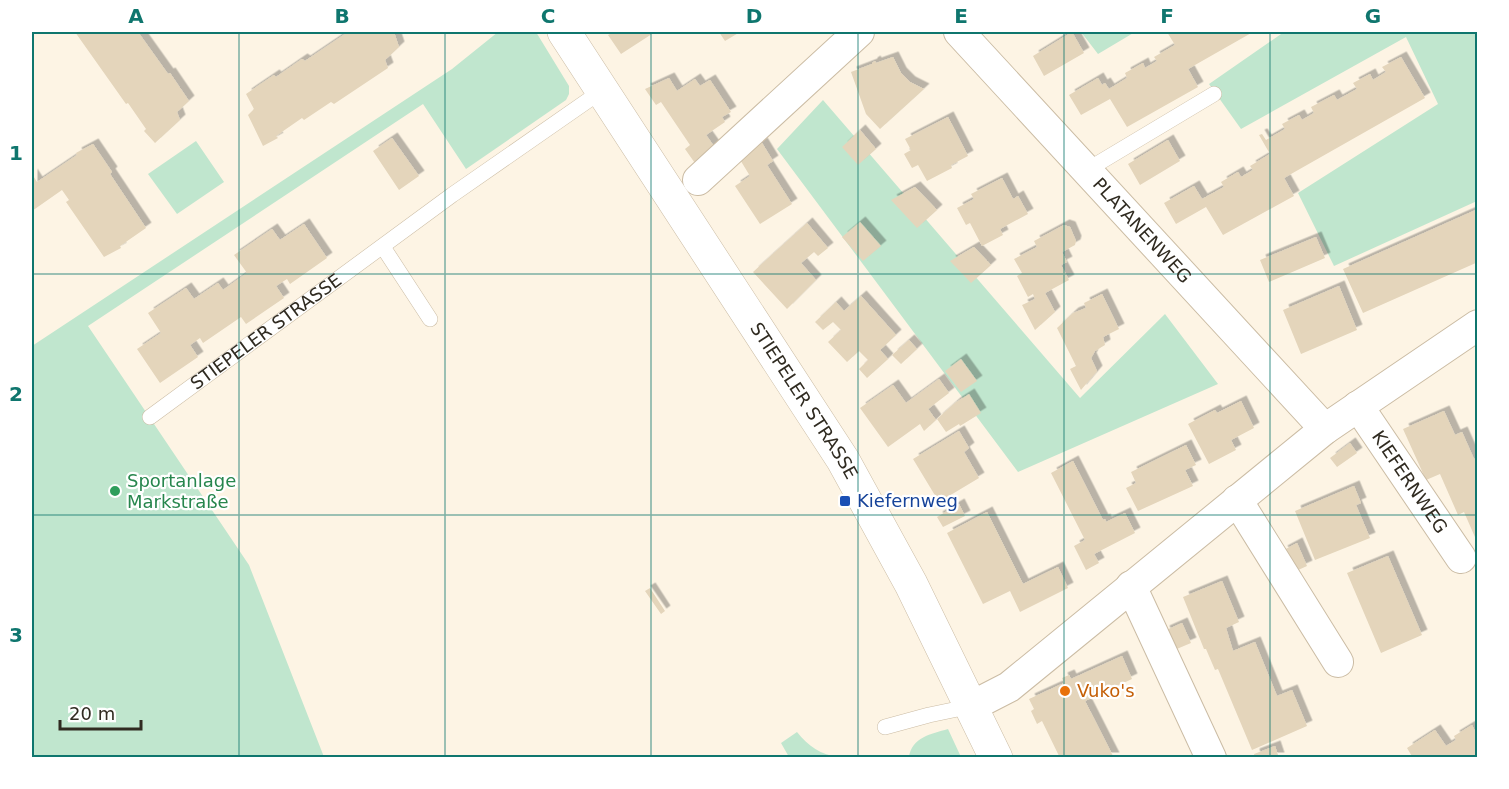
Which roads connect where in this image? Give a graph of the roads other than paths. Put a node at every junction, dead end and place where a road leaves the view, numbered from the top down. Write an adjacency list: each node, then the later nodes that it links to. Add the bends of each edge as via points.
1 (564, 32): 4 (street, STIEPELER STRASSE)
2 (859, 32): 7 (street)
3 (959, 32): 6 (street, PLATANENWEG)
4 (603, 90): 8 (lane, STIEPELER STRASSE); 18 (street, STIEPELER STRASSE, via 843,460)
5 (1214, 94): 6 (lane)
6 (1087, 170): 13 (street, PLATANENWEG)
7 (698, 180)
8 (382, 247): 9 (lane); 12 (lane, STIEPELER STRASSE)
9 (430, 319)
10 (1478, 325): 11 (street)
11 (1358, 406): 13 (street); 15 (street, KIEFERNWEG)
12 (150, 417)
13 (1325, 429): 14 (street)
14 (1237, 500): 16 (street); 17 (street)
15 (1461, 558)
16 (1131, 586): 18 (street, via 1009,687); 21 (street)
17 (1338, 662)
18 (972, 706): 19 (lane); 20 (street, STIEPELER STRASSE)
19 (885, 727)
20 (996, 758)
21 (1211, 758)

